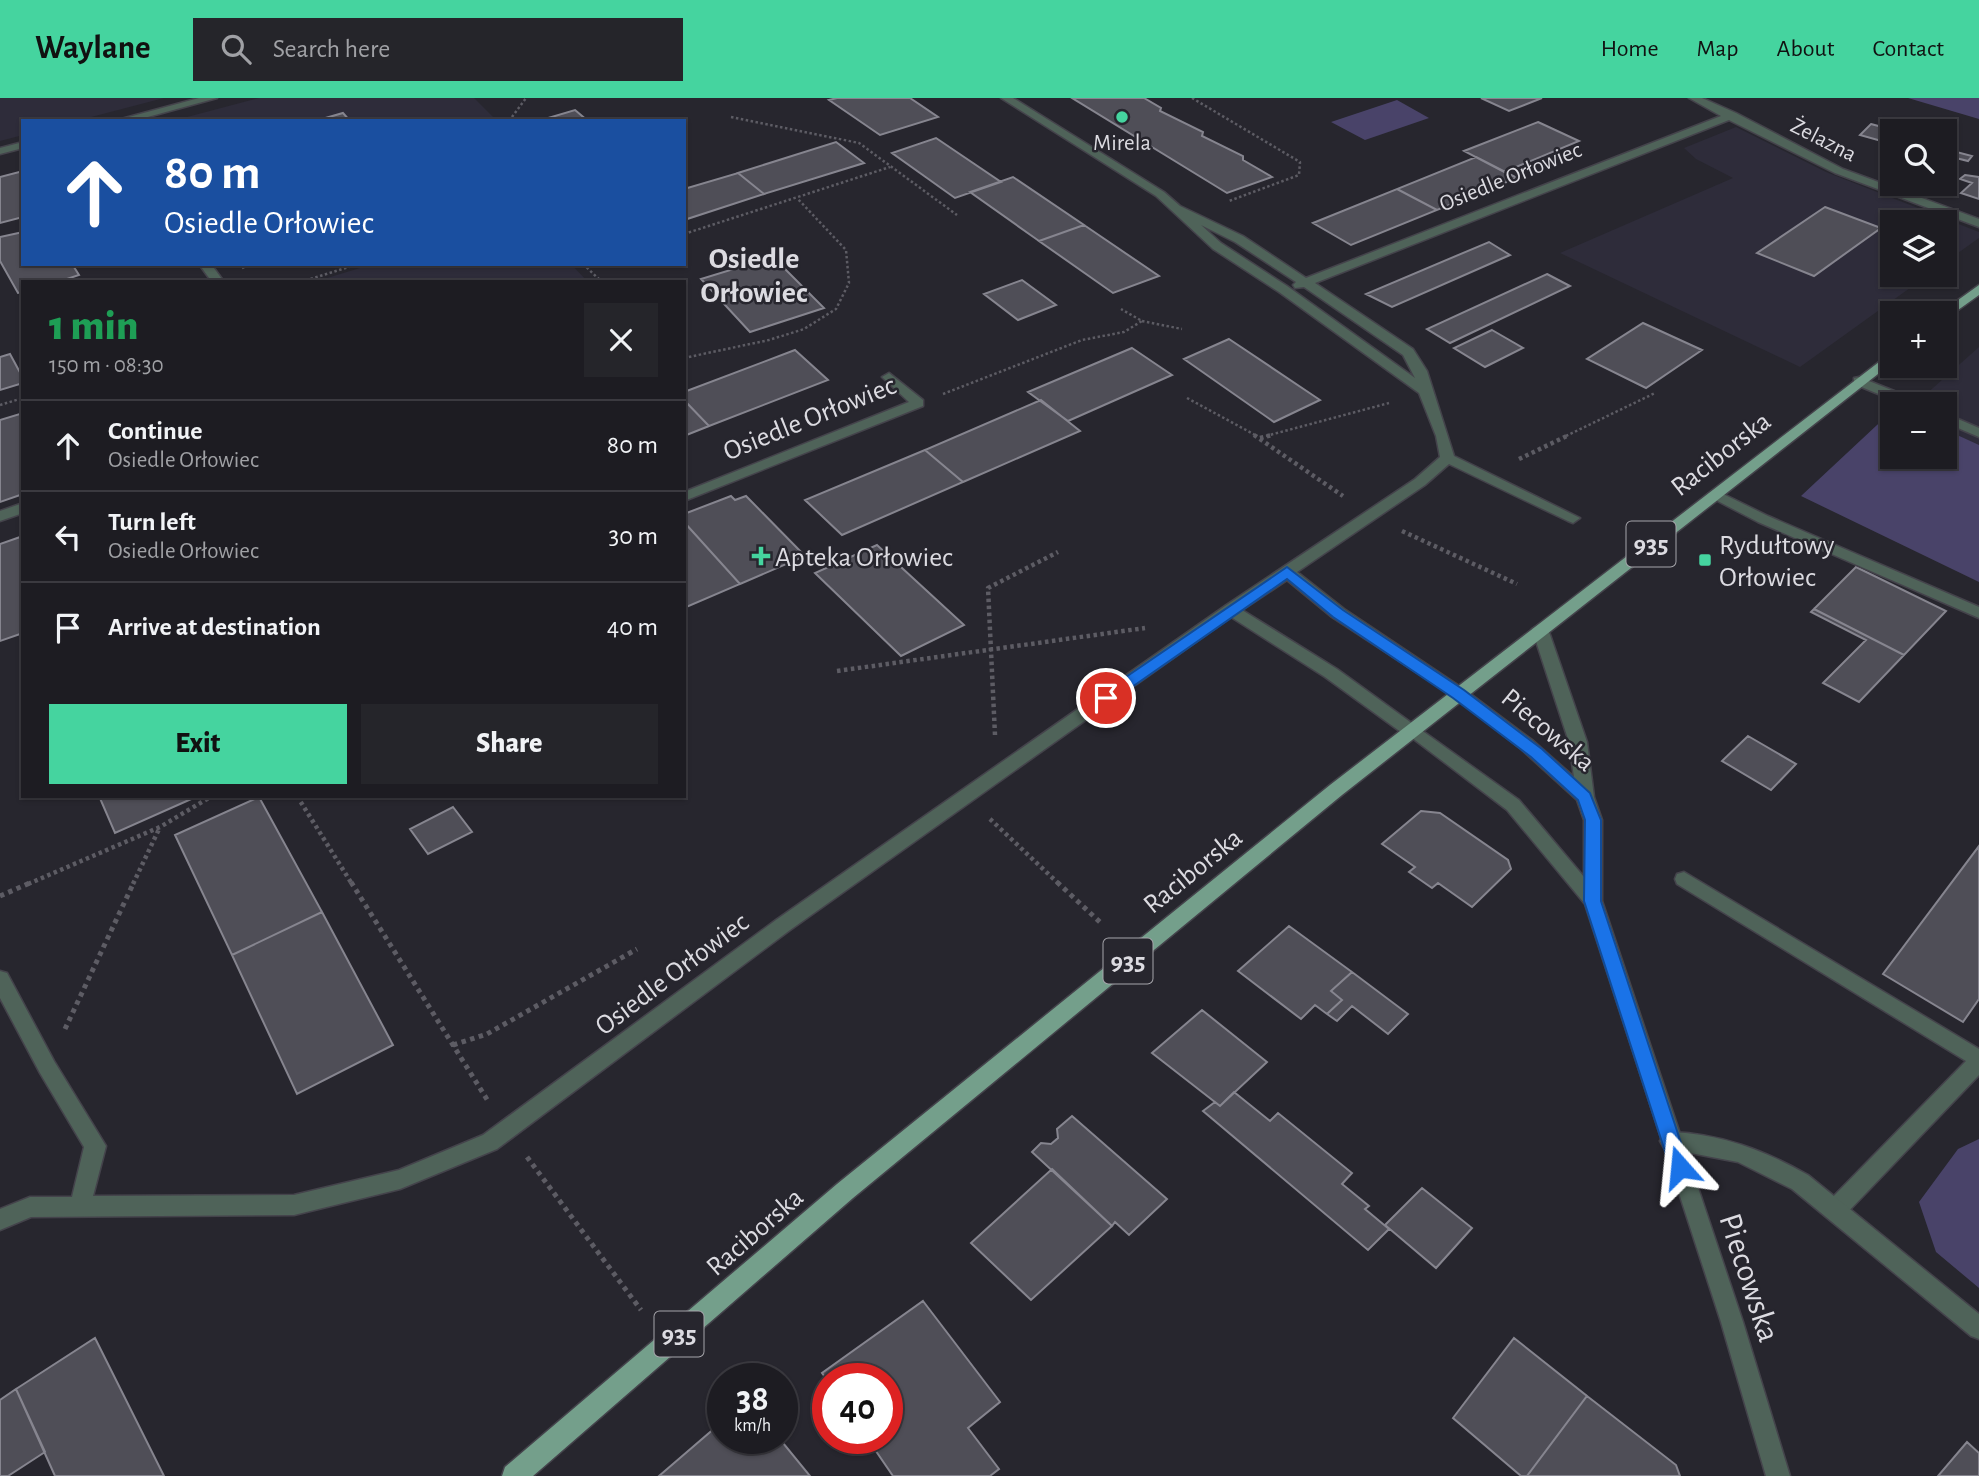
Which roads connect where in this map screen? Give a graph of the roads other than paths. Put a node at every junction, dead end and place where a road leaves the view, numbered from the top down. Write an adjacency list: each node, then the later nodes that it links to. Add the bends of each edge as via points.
1 (212, 98): 5 (street)
2 (1006, 98): 8 (street, via 1160,194)
3 (1694, 98): 4 (street, Żelazna)
4 (1732, 115): 9 (street, Żelazna, via 1839,171); 10 (street, Osiedle Orłowiec)
5 (127, 119)
6 (21, 145): 7 (street)
7 (0, 150)
8 (1175, 208): 10 (street, via 1239,239); 11 (street, via 1217,246)
9 (1979, 223)
10 (1307, 283): 11 (street, Osiedle Orłowiec); 18 (street, via 1408,352 1419,365)
11 (1283, 289): 18 (street)
12 (1979, 289): 13 (main road)
13 (1957, 306)
14 (1880, 365): 16 (main road, Raciborska / 935)
15 (889, 377): 23 (street, Osiedle Orłowiec, via 918,403)
16 (1859, 381): 17 (street); 22 (main road, Raciborska / 935)
17 (1885, 392)
18 (1427, 393): 21 (street, via 1446,440)
19 (1957, 423): 20 (street)
20 (1979, 433)
21 (1447, 458): 26 (street); 27 (street, Osiedle Orłowiec, via 1420,482)
22 (1715, 494): 29 (street); 30 (main road, Raciborska / 935)
23 (686, 496)
24 (21, 509): 25 (street)
25 (0, 516)
26 (1573, 518)
27 (1287, 572): 28 (street, Osiedle Orłowiec); 31 (street, via 1338,614)
28 (1231, 610): 32 (street, via 1331,673); 39 (street, Osiedle Orłowiec, via 783,925 490,1142 400,1179 294,1205)
29 (1979, 613)
30 (1540, 629): 31 (main road, Raciborska / 935); 33 (street, via 1578,742)
31 (1459, 694): 32 (main road, Raciborska / 935); 33 (street, Piecowska)
32 (1411, 731): 35 (street, Piecowska, via 1513,806); 43 (main road, Raciborska / 935, via 856,1183)
33 (1585, 797): 35 (street, Piecowska, via 1593,820)
34 (1684, 879): 37 (street)
35 (1593, 901): 38 (street, Piecowska)
36 (0, 979): 39 (street, via 95,1146)
37 (1979, 1060): 40 (street)
38 (1671, 1141): 40 (street, via 1714,1144 1748,1154 1800,1182); 44 (street, Piecowska)
39 (80, 1207): 41 (street, Osiedle Orłowiec, via 30,1207)
40 (1835, 1210): 42 (street)
41 (0, 1220)
42 (1979, 1328)
43 (514, 1476)
44 (1778, 1476)

